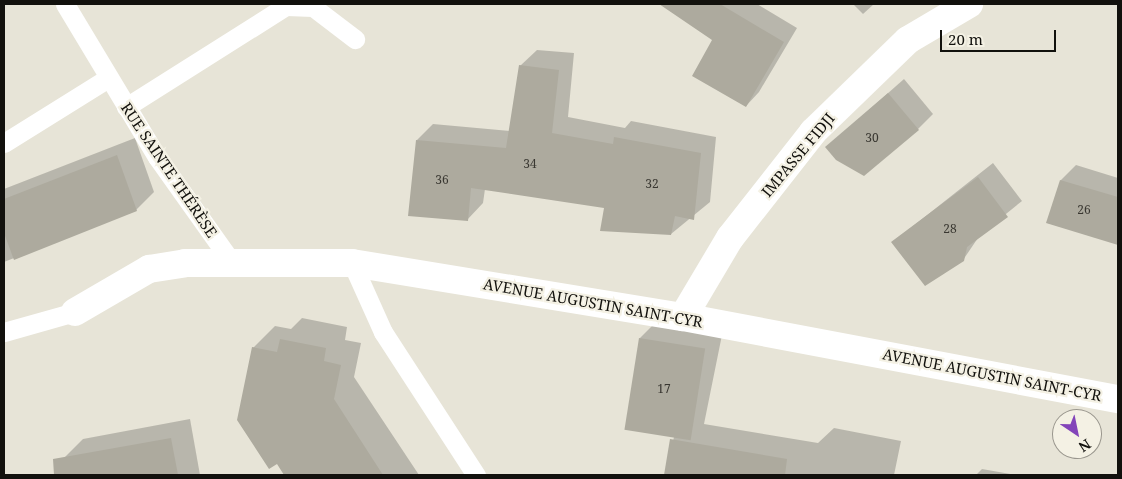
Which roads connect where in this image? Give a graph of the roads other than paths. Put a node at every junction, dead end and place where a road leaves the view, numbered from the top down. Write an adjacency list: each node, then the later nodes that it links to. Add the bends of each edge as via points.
1 (64, 4): 4 (lane, RUE SAINTE THÉRÈSE)
2 (969, 4): 10 (street, IMPASSE FIDJI, via 908,40 814,132 730,238)
3 (355, 40): 5 (lane, via 313,7 286,6)
4 (108, 78): 5 (lane, RUE SAINTE THÉRÈSE); 6 (lane)
5 (126, 107): 7 (lane, RUE SAINTE THÉRÈSE)
6 (4, 143)
7 (231, 261): 8 (street, AVENUE AUGUSTIN SAINT-CYR); 9 (street, AVENUE AUGUSTIN SAINT-CYR, via 150,269)
8 (352, 263): 10 (street, AVENUE AUGUSTIN SAINT-CYR); 13 (lane, via 383,332)
9 (75, 312): 11 (lane)
10 (683, 317): 12 (street, AVENUE AUGUSTIN SAINT-CYR)
11 (4, 332)
12 (1118, 399)
13 (476, 475)

